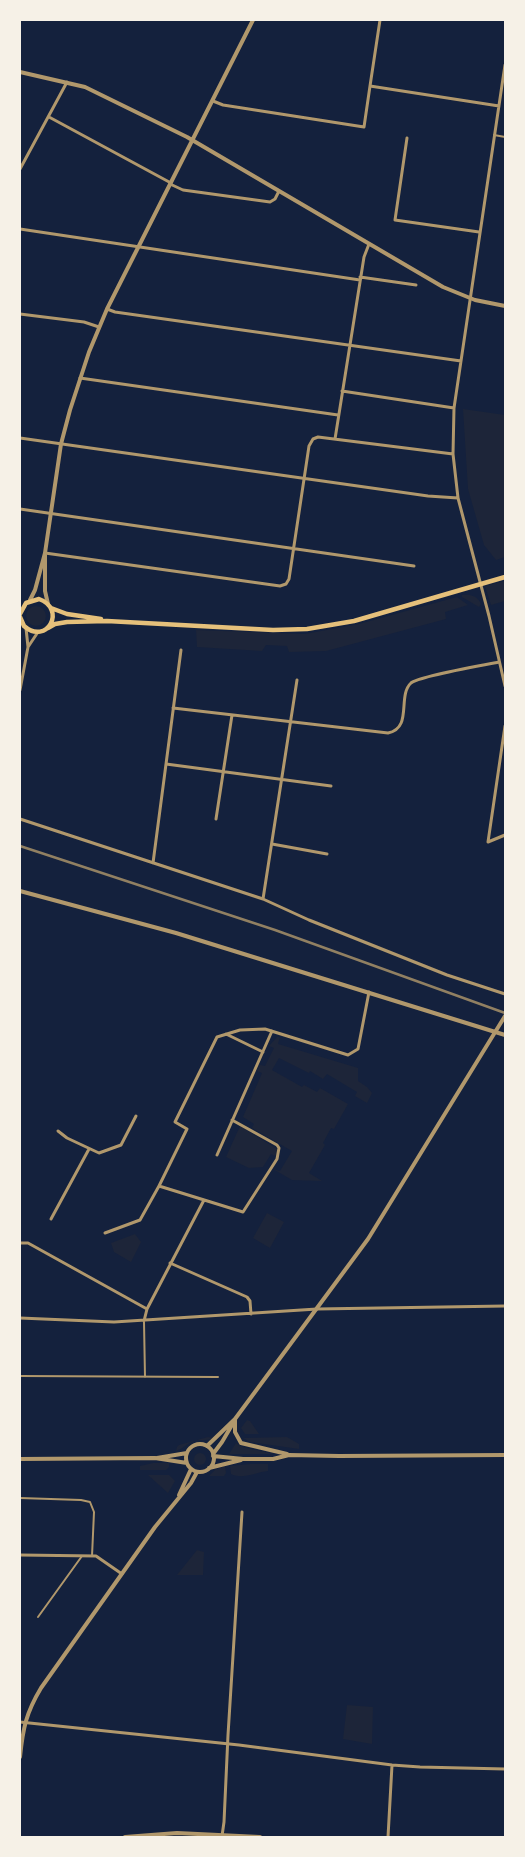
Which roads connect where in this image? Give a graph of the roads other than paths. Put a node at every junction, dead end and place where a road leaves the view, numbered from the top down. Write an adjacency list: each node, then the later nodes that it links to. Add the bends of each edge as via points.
1 (253, 20): 7 (street)
2 (380, 20): 6 (street)
3 (505, 65): 8 (street)
4 (20, 72): 5 (street)
5 (67, 82): 9 (street); 13 (street, via 95,91)
6 (370, 86): 7 (street, via 364,127 224,106); 8 (street)
7 (213, 101): 13 (street)
8 (499, 106): 10 (street)
9 (49, 117): 14 (street); 15 (street)
10 (494, 136): 11 (lane); 18 (street)
11 (505, 137)
12 (407, 138): 18 (street, via 395,220)
13 (193, 140): 15 (street); 16 (street)
14 (20, 169)
15 (170, 184): 16 (street, via 183,190 270,202); 20 (street)
16 (280, 191): 19 (street)
17 (20, 229): 20 (street)
18 (479, 232): 23 (street)
19 (369, 244): 21 (street); 23 (street, via 443,287)
20 (139, 247): 21 (street); 25 (street)
21 (360, 278): 22 (street); 28 (street)
22 (416, 285)
23 (470, 298): 24 (street); 29 (street)
24 (505, 306)
25 (108, 309): 27 (street); 28 (street)
26 (20, 314): 27 (street)
27 (99, 327): 30 (street)
28 (349, 346): 29 (street); 31 (street)
29 (461, 361): 32 (street)
30 (80, 378): 33 (street); 36 (street)
31 (342, 391): 32 (street); 33 (street)
32 (454, 408): 37 (street)
33 (338, 415): 35 (street)
34 (20, 438): 36 (street)
35 (335, 439): 37 (street); 38 (street, via 313,439 309,446)
36 (61, 444): 38 (street); 41 (street)
37 (453, 454): 39 (street)
38 (305, 478): 39 (street); 42 (street)
39 (458, 498): 46 (street)
40 (20, 509): 41 (street)
41 (50, 514): 42 (street); 43 (street)
42 (294, 548): 43 (street, via 289,579 280,586); 44 (street)
43 (45, 553): 47 (street); 49 (street, via 45,591)
44 (414, 566)
45 (505, 577): 46 (main road)
46 (480, 584): 51 (main road, via 354,621 307,629); 57 (street)
47 (30, 600): 48 (main road); 49 (main road, via 39,599)
48 (22, 606): 50 (main road)
49 (49, 606): 51 (main road, via 67,614); 53 (main road, via 53,618)
50 (20, 615): 52 (main road)
51 (107, 621): 53 (main road, via 66,622)
52 (23, 625): 54 (main road); 55 (street)
53 (48, 628): 54 (main road)
54 (38, 632): 55 (street)
55 (28, 647): 60 (street)
56 (181, 650): 61 (street)
57 (499, 662): 59 (street); 63 (street, via 416,680 406,691 402,722 392,732)
58 (297, 680): 63 (street)
59 (505, 686)
60 (20, 690)
61 (173, 708): 62 (street); 65 (street)
62 (232, 715): 63 (street); 66 (street)
63 (291, 722): 67 (street)
64 (505, 726): 71 (street, via 488,842)
65 (166, 764): 66 (street); 74 (street)
66 (224, 772): 67 (street); 70 (street)
67 (282, 780): 68 (street); 72 (street)
68 (331, 786)
69 (20, 819): 74 (street)
70 (216, 819)
71 (505, 835)
72 (272, 844): 73 (street); 76 (street)
73 (327, 854)
74 (153, 862): 76 (street)
75 (20, 891): 77 (street, via 176,933)
76 (263, 899): 78 (street, via 431,969)
77 (369, 992): 80 (street, via 358,1049 353,1054); 81 (street)
78 (505, 994)
79 (505, 1016): 81 (street)
80 (272, 1031): 82 (street, via 240,1030); 84 (street)
81 (495, 1032): 83 (street); 98 (street, via 368,1238)
82 (226, 1034): 84 (street); 90 (street, via 217,1037 175,1122 187,1129)
83 (505, 1035)
84 (263, 1052): 86 (street)
85 (136, 1116): 88 (street, via 121,1145 99,1153)
86 (232, 1120): 89 (street); 91 (street, via 276,1145 279,1154 243,1212)
87 (58, 1131): 88 (street)
88 (89, 1149): 92 (street)
89 (217, 1155)
90 (159, 1186): 91 (street); 93 (street, via 140,1220)
91 (204, 1200): 95 (street)
92 (52, 1219)
93 (104, 1233)
94 (20, 1243): 97 (street, via 28,1243)
95 (170, 1263): 97 (street); 99 (street, via 247,1298)
96 (505, 1306): 98 (street)
97 (148, 1309): 101 (street)
98 (317, 1309): 99 (street); 105 (street)
99 (251, 1314): 101 (street)
100 (20, 1318): 101 (street)
101 (144, 1321): 103 (lane)
102 (20, 1376): 103 (lane)
103 (145, 1377): 104 (lane)
104 (218, 1378)
105 (235, 1419): 106 (street); 108 (street); 109 (street, via 235,1432 241,1443)
106 (206, 1446): 107 (street, via 195,1445); 108 (street)
107 (187, 1453): 111 (street); 114 (street)
108 (213, 1455): 113 (street); 115 (street)
109 (289, 1455): 110 (street); 113 (street)
110 (505, 1455)
111 (155, 1458): 112 (street); 114 (street)
112 (20, 1459)
113 (243, 1459): 115 (street)
114 (187, 1463): 116 (street)
115 (209, 1468): 117 (street)
116 (191, 1469): 117 (street); 119 (street)
117 (197, 1472): 119 (street)
118 (20, 1498): 123 (lane, via 90,1502 94,1512)
119 (177, 1499): 124 (street)
120 (242, 1512): 127 (street)
121 (20, 1556): 122 (street)
122 (82, 1556): 123 (street); 125 (lane)
123 (92, 1556): 124 (street)
124 (122, 1574): 126 (street, via 41,1688)
125 (38, 1616)
126 (22, 1723): 127 (street); 128 (street)
127 (228, 1744): 129 (street); 131 (street)
128 (20, 1757)
129 (392, 1765): 130 (street); 134 (street)
130 (505, 1769)
131 (222, 1836): 132 (street, via 177,1833); 133 (street)
132 (125, 1837)
133 (260, 1837)
134 (388, 1837)

